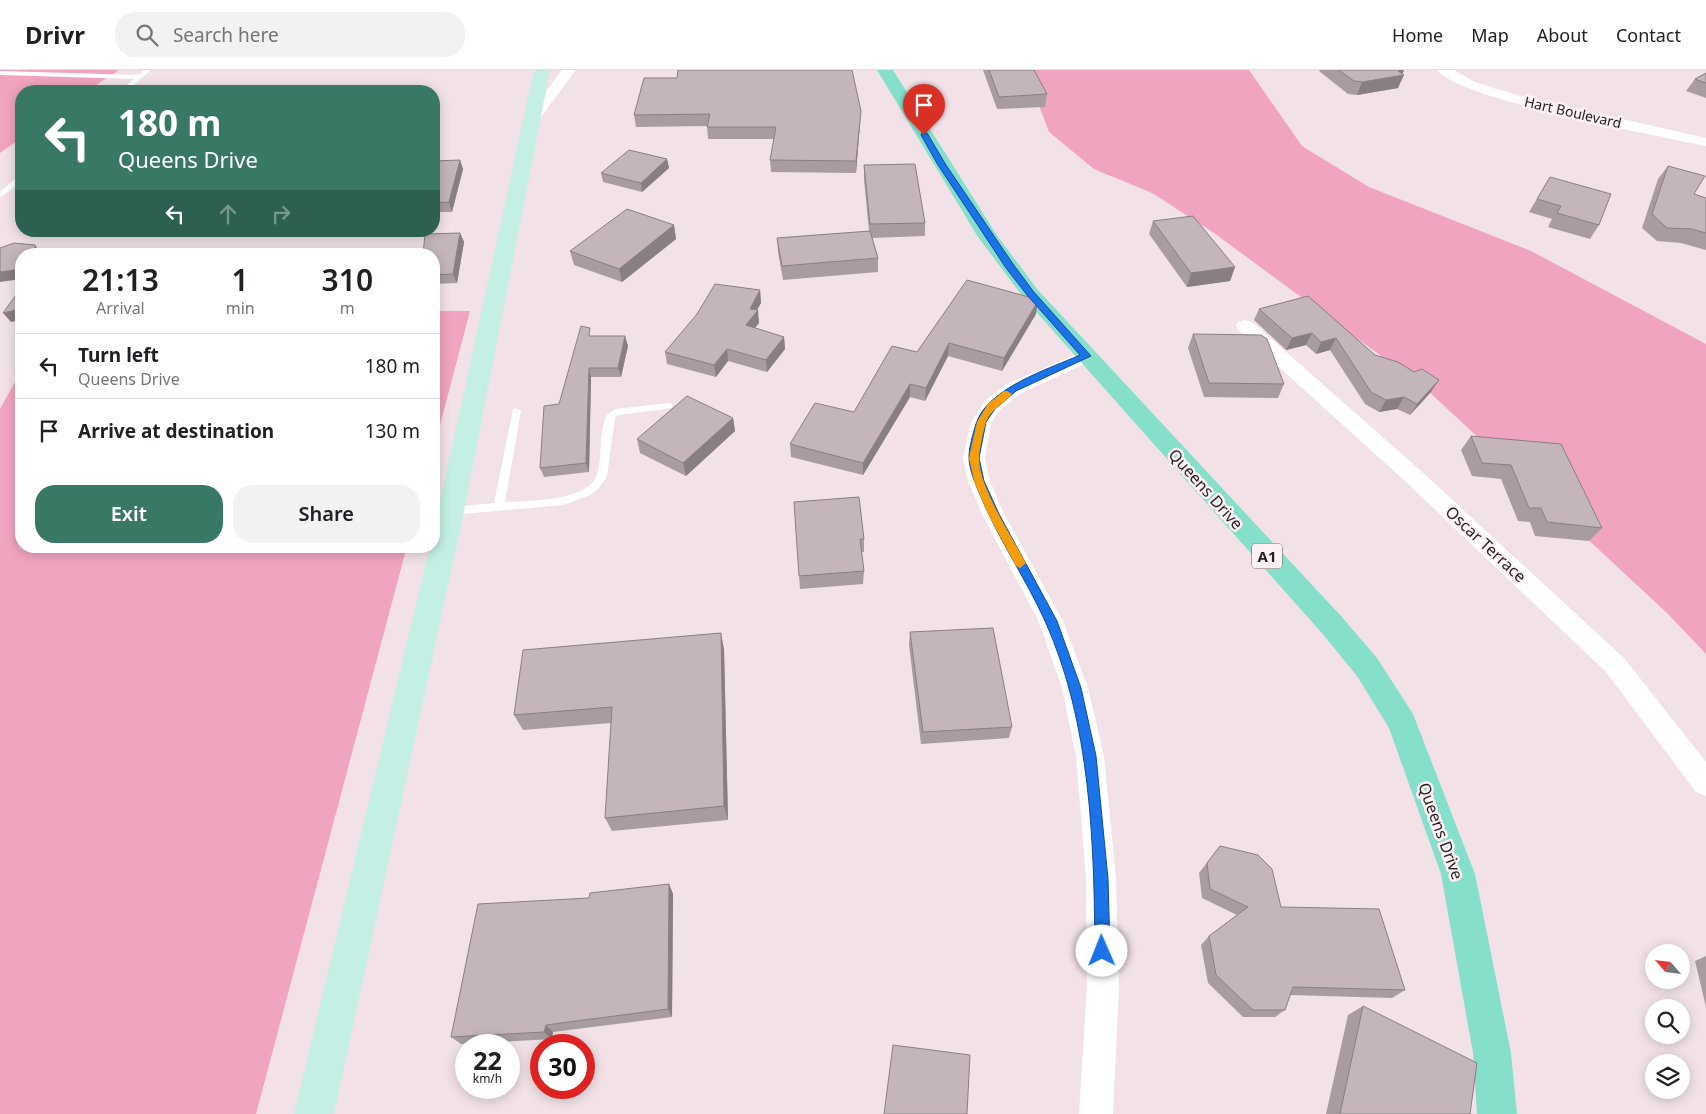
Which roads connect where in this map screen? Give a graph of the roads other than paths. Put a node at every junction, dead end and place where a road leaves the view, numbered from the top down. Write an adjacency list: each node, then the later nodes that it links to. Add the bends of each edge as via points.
1 (148, 70): 7 (lane)
2 (542, 70): 9 (main road)
3 (569, 70): 9 (street)
4 (885, 70): 14 (main road, Queens Drive / A1, via 988,237 1030,293)
5 (1444, 70): 10 (street, Hart Boulevard, via 1470,85 1512,98)
6 (0, 73): 7 (lane)
7 (139, 78): 8 (lane)
8 (130, 85)
9 (532, 119): 18 (main road)
10 (1706, 142)
11 (15, 183): 12 (lane)
12 (0, 196)
13 (1245, 326): 19 (street, Oscar Terrace, via 1414,476 1615,665)
14 (1086, 356): 21 (street, via 1013,389 992,406 981,422 974,458 979,481 993,514 1051,621 1075,688 1090,756 1101,879 1103,987); 22 (main road, Queens Drive / A1, via 1331,624 1367,667 1402,723 1458,874 1492,1053)
15 (669, 406): 17 (lane, via 615,412 610,417 602,476 589,491 564,501)
16 (516, 411): 17 (lane)
17 (500, 507): 18 (lane)
18 (451, 511): 20 (main road)
19 (1706, 783)
20 (314, 1114)
21 (1096, 1114)
22 (1497, 1114)

